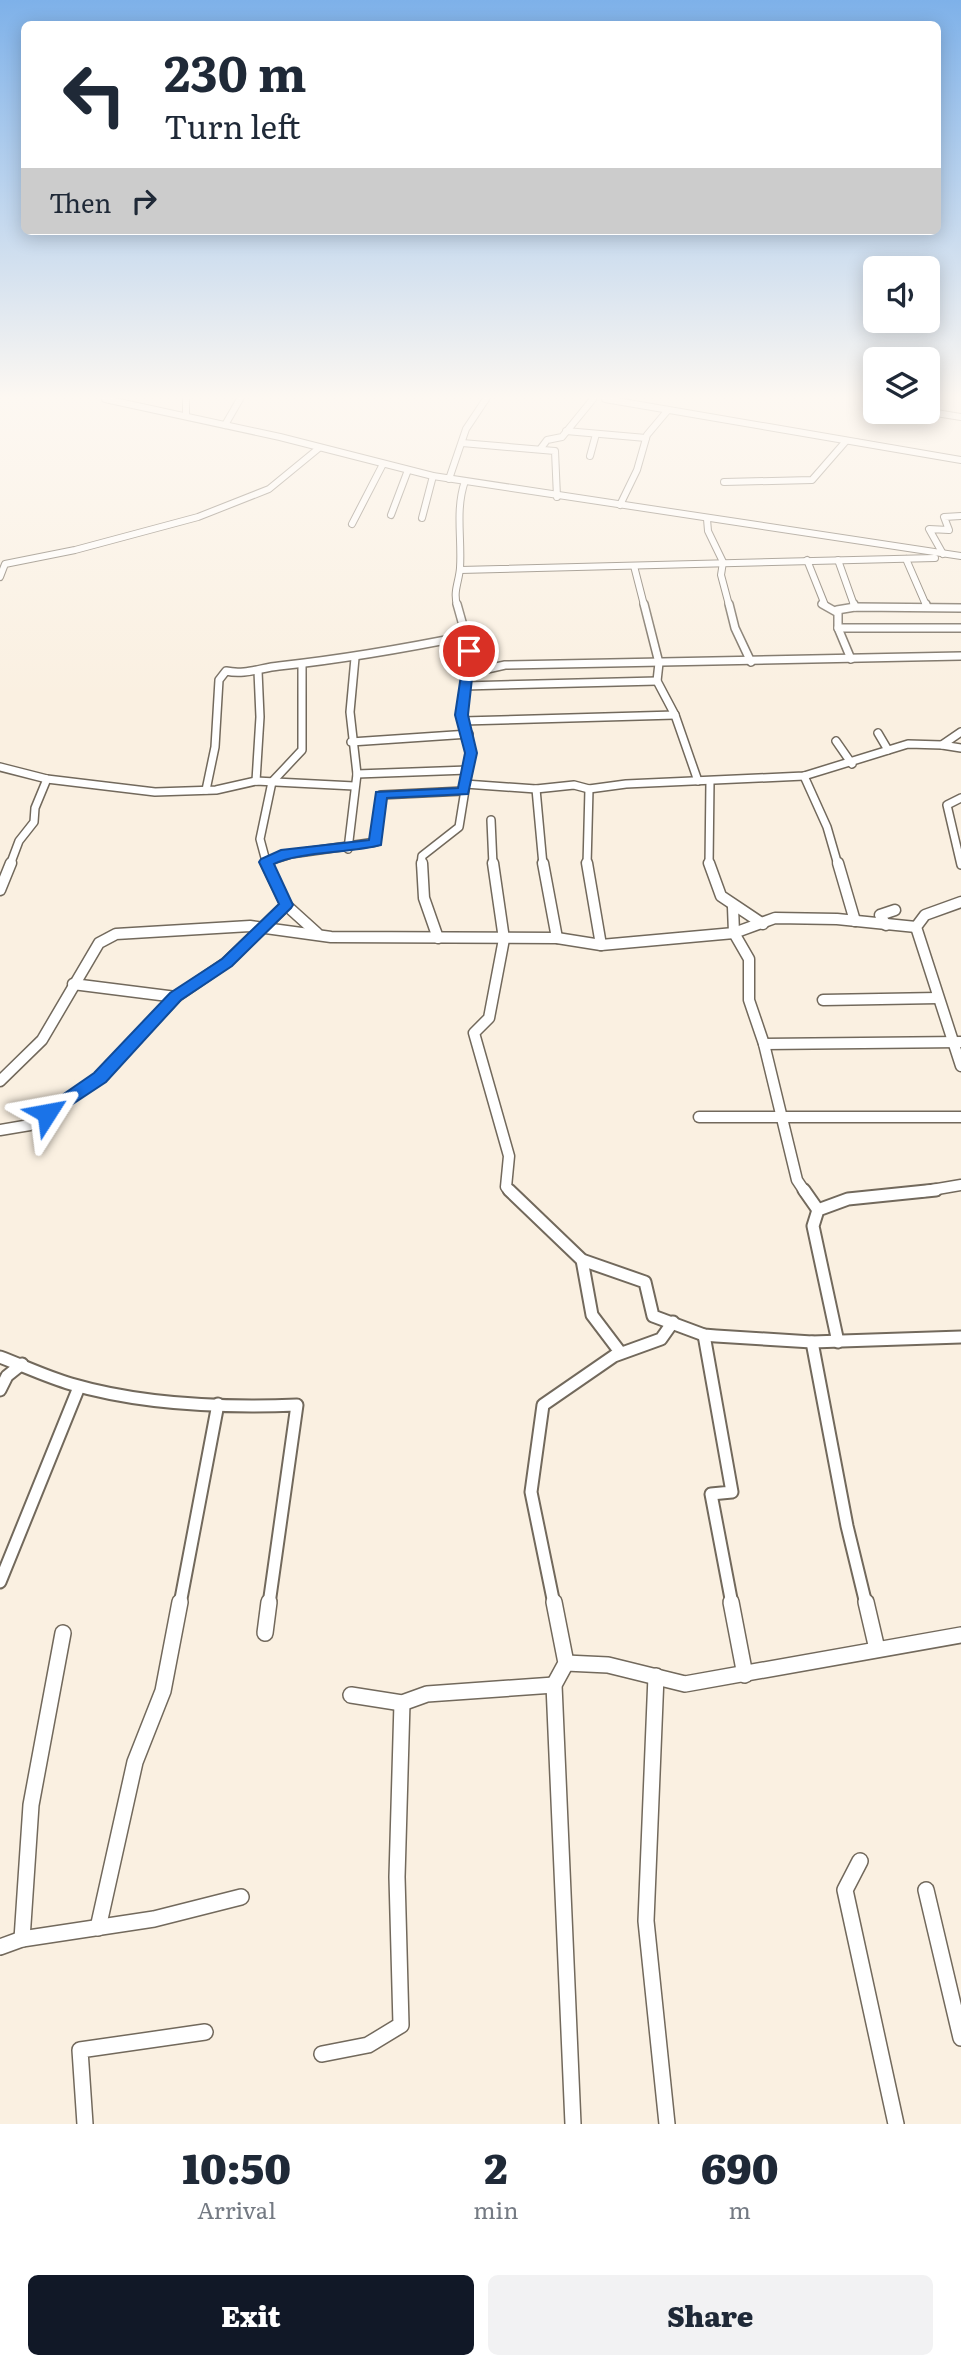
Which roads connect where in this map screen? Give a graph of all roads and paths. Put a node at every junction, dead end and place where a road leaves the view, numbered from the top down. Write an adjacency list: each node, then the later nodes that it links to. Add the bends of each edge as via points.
1 (247, 498): 22 (street, via 189,519 5,564)
2 (365, 498): 13 (street)
3 (394, 498): 9 (street)
4 (427, 498): 11 (street)
5 (459, 498): 21 (street)
6 (566, 498): 8 (street)
7 (624, 498): 8 (street)
8 (621, 505): 12 (street)
9 (391, 515)
10 (961, 516): 14 (street, via 944,517 949,530 929,529)
11 (422, 518)
12 (707, 519): 14 (street); 19 (street)
13 (352, 524)
14 (943, 554): 15 (street)
15 (961, 556): 16 (street)
16 (906, 558): 18 (street); 24 (street)
17 (807, 560): 18 (street); 19 (street); 26 (street, via 822,604)
18 (838, 560): 23 (street)
19 (723, 562): 20 (street); 33 (street, via 721,575 735,628)
20 (634, 566): 21 (street); 34 (street)
21 (460, 570): 29 (street, via 454,595 464,629)
22 (0, 577)
23 (855, 607): 24 (street); 26 (street)
24 (927, 607): 25 (street)
25 (961, 608)
26 (837, 610): 27 (street)
27 (838, 628): 28 (street); 32 (street)
28 (961, 628)
29 (471, 635): 31 (street); 36 (street)
30 (961, 656): 32 (street)
31 (355, 658): 35 (street); 46 (street, via 350,683)
32 (851, 659): 33 (street)
33 (751, 662): 34 (street)
34 (659, 663): 36 (street); 38 (street)
35 (302, 664): 37 (street); 59 (street, via 302,750)
36 (467, 667): 39 (street)
37 (258, 671): 56 (street); 64 (street, via 226,671 219,680 215,747)
38 (657, 681): 39 (street); 40 (street)
39 (464, 686): 41 (street)
40 (676, 715): 41 (street); 57 (street)
41 (463, 721): 44 (street)
42 (961, 732): 47 (street)
43 (878, 733): 49 (street)
44 (469, 734): 46 (street); 52 (street)
45 (836, 741): 50 (street)
46 (351, 742): 53 (street)
47 (942, 745): 48 (street); 49 (street, via 922,740)
48 (961, 748)
49 (888, 750): 50 (street)
50 (852, 764): 54 (street)
51 (0, 767): 55 (street)
52 (468, 769): 53 (street); 61 (street)
53 (357, 774): 60 (street)
54 (804, 776): 58 (street); 75 (street, via 827,827)
55 (47, 779): 64 (street, via 155,792); 70 (street, via 34,822 19,841)
56 (256, 781): 59 (street); 64 (street)
57 (698, 781): 58 (street); 63 (street)
58 (710, 781): 73 (street, via 713,880)
59 (272, 782): 60 (street); 68 (street, via 260,839)
60 (354, 786): 67 (street)
61 (464, 788): 62 (street); 67 (street, via 381,795 376,842); 82 (street, via 459,827 422,856 427,917)
62 (536, 789): 63 (street, via 574,785); 83 (street, via 540,848)
63 (589, 789): 85 (street, via 586,858)
64 (206, 790)
65 (961, 798): 69 (street, via 947,805)
66 (491, 820): 84 (street)
67 (348, 849): 68 (street, via 281,855)
68 (266, 862): 72 (street)
69 (961, 865)
70 (0, 890)
71 (961, 902): 78 (street, via 925,915)
72 (286, 905): 79 (street); 80 (street)
73 (733, 907): 76 (street); 81 (street)
74 (895, 910): 77 (street, via 880,915)
75 (855, 921): 76 (street, via 775,918); 77 (street)
76 (763, 924): 81 (street)
77 (886, 925): 78 (street)
78 (916, 927): 88 (street)
79 (261, 928): 80 (street); 86 (street, via 116,934 99,943); 87 (street, via 227,962)
80 (317, 933): 82 (street, via 331,937)
81 (734, 933): 85 (street); 91 (street, via 749,959 749,1000)
82 (438, 937): 84 (street)
83 (557, 938): 84 (street); 85 (street)
84 (504, 939): 100 (street, via 489,1018 474,1033 509,1156 506,1187)
85 (601, 945)
86 (73, 984): 87 (street); 93 (street, via 42,1040)
87 (176, 997): 97 (street, via 100,1077 30,1125)
88 (937, 998): 89 (street); 90 (street)
89 (823, 1000)
90 (957, 1042): 91 (street); 92 (street)
91 (764, 1044): 94 (street)
92 (961, 1066)
93 (0, 1081)
94 (779, 1116): 95 (street); 96 (street); 99 (street, via 797,1180)
95 (699, 1117)
96 (961, 1117)
97 (0, 1130)
98 (961, 1185): 99 (street, via 935,1192 841,1200)
99 (818, 1210): 105 (street, via 813,1226)
100 (582, 1260): 101 (street, via 645,1282 653,1315); 106 (street, via 592,1315)
101 (674, 1322): 102 (street); 106 (street, via 662,1339)
102 (704, 1335): 104 (street); 118 (street, via 732,1492 711,1494)
103 (961, 1337): 105 (street)
104 (812, 1342): 105 (street); 116 (street, via 846,1525)
105 (838, 1342)
106 (620, 1352): 117 (street, via 543,1405 531,1492)
107 (0, 1357): 108 (street)
108 (22, 1364): 109 (street); 110 (street, via 7,1376)
109 (79, 1387): 111 (street); 112 (street)
110 (0, 1390)
111 (218, 1404): 114 (street, via 297,1405); 126 (street, via 163,1691 135,1762)
112 (0, 1582)
113 (63, 1633): 127 (street, via 31,1805)
114 (265, 1633)
115 (961, 1635): 116 (street)
116 (877, 1649): 118 (street)
117 (566, 1663): 119 (street, via 608,1665); 120 (street)
118 (745, 1675): 119 (street, via 685,1684)
119 (656, 1676): 134 (street, via 646,1921)
120 (554, 1685): 122 (street, via 427,1695); 133 (street)
121 (351, 1695): 122 (street)
122 (402, 1703): 131 (street, via 397,1877 401,2025 368,2045)
123 (860, 1861): 135 (street, via 845,1890)
124 (926, 1890): 130 (street)
125 (241, 1897): 126 (street)
126 (98, 1928): 127 (street)
127 (22, 1939): 128 (street)
128 (0, 1947)
129 (205, 2032): 132 (street, via 80,2050)
130 (961, 2038)
131 (322, 2054)
132 (85, 2124)
133 (573, 2124)
134 (667, 2124)
135 (896, 2124)

